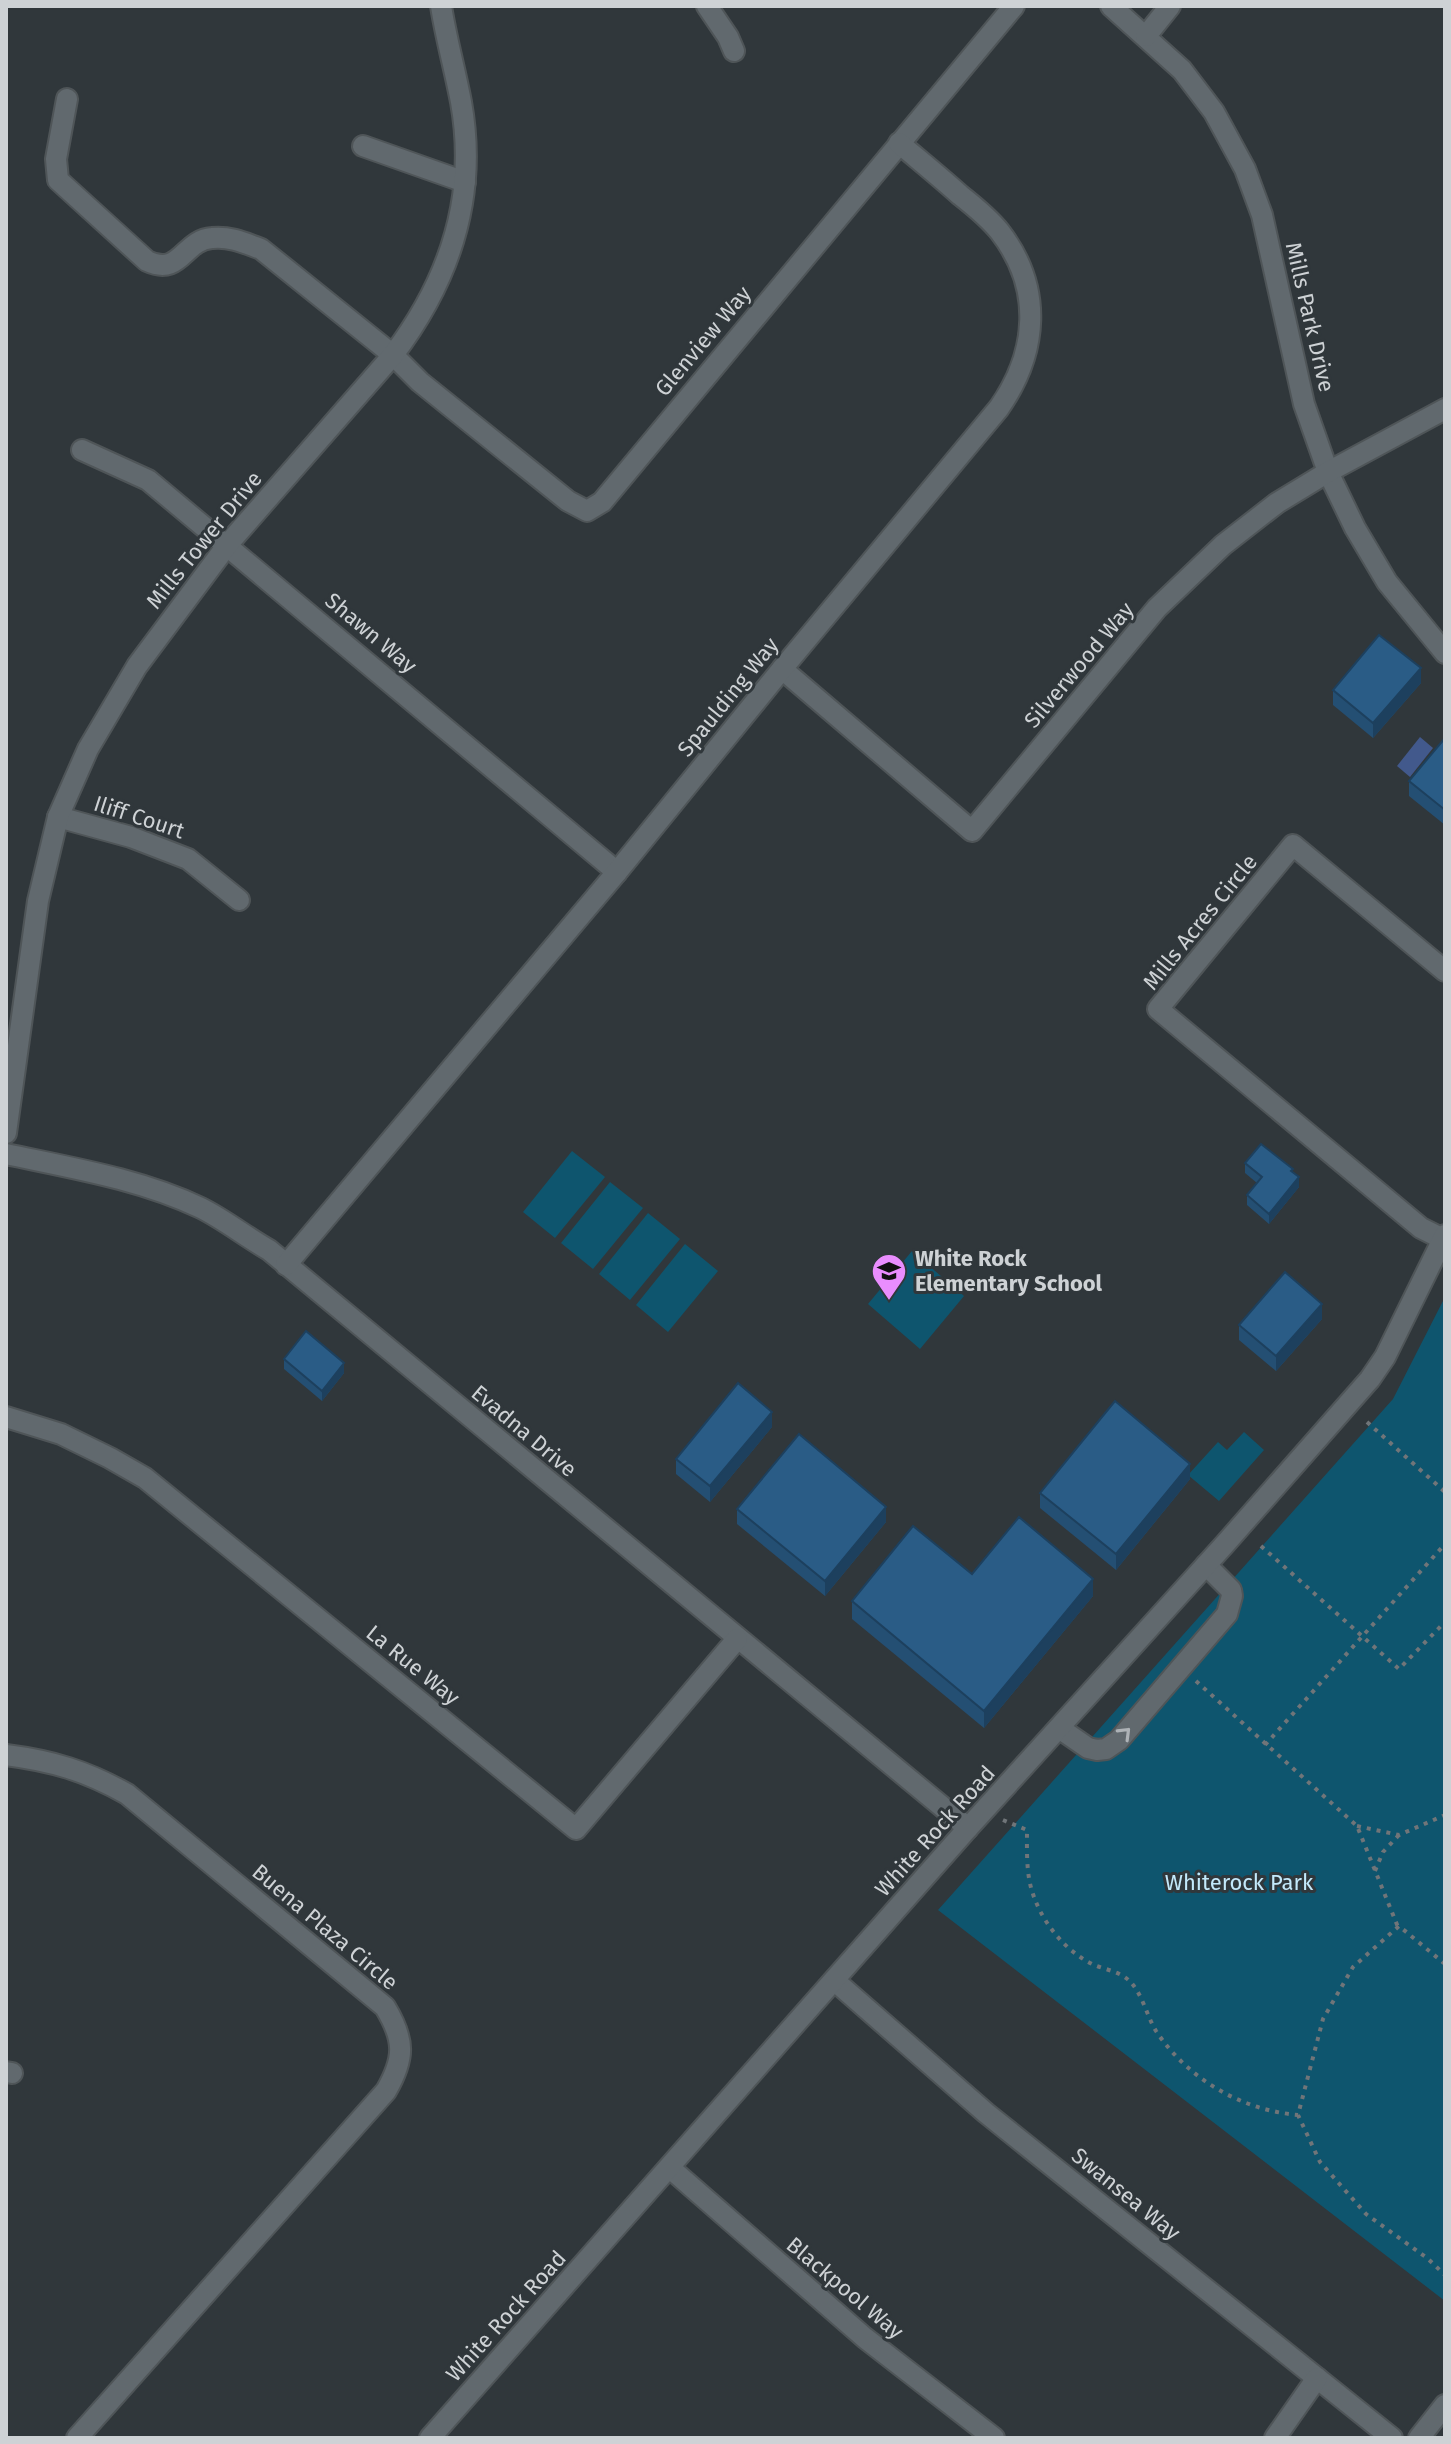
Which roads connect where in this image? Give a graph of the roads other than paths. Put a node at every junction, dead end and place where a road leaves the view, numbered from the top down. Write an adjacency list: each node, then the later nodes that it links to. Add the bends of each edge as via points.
1 (441, 6): 11 (street, Mills Tower Drive, via 461,103)
2 (707, 6): 7 (street)
3 (1014, 6): 9 (street, Glenview Way)
4 (1111, 6): 6 (street, Mills Park Drive)
5 (1170, 6): 6 (street)
6 (1146, 36): 15 (street, Mills Park Drive, via 1199,90 1245,169 1262,215 1304,404)
7 (734, 51)
8 (67, 99): 12 (street, via 56,159 58,180 147,261 171,264 210,238 236,239 261,249)
9 (899, 143): 12 (street, Glenview Way, via 602,502 587,511 420,382); 18 (street, Spaulding Way, via 982,214 1012,249 1029,294 1029,343 1013,388 999,408)
10 (363, 146): 11 (street)
11 (465, 182): 12 (street, Mills Tower Drive, via 456,234 438,284)
12 (393, 355): 16 (street, Mills Tower Drive)
13 (1445, 409): 15 (street, Silverwood Way)
14 (82, 450): 16 (street, Shawn Way, via 148,480)
15 (1328, 472): 17 (street, Mills Park Drive, via 1387,582); 18 (street, Silverwood Way, via 1277,503 1189,575 972,831)
16 (228, 544): 19 (street, Mills Tower Drive, via 116,699); 20 (street, Shawn Way)
17 (1445, 653)
18 (782, 669): 20 (street, Spaulding Way)
19 (58, 817): 21 (street, Iliff Court, via 188,859); 23 (street, Mills Tower Drive, via 38,901)
20 (617, 872): 26 (street, Spaulding Way)
21 (239, 900)
22 (1445, 971): 25 (street, Mills Acres Circle, via 1293,845 1158,1009 1421,1228)
23 (6, 1133)
24 (6, 1154): 26 (street, Evadna Drive, via 159,1191 204,1209)
25 (1444, 1237): 28 (street, White Rock Road, via 1370,1379)
26 (286, 1265): 29 (street, Evadna Drive)
27 (6, 1417): 29 (street, La Rue Way, via 61,1434 145,1478 576,1829)
28 (1206, 1565): 30 (street, White Rock Road); 30 (street, one-way to 28, via 1097,1750 1128,1731 1227,1614 1231,1590)
29 (737, 1639): 32 (street, Evadna Drive)
30 (1059, 1728): 32 (street, White Rock Road)
31 (6, 1755): 37 (street, Buena Plaza Circle, via 84,1771 127,1794 385,2007 397,2027 401,2049 386,2091)
32 (968, 1828): 33 (street, White Rock Road)
33 (835, 1981): 34 (street, White Rock Road); 35 (street, Swansea Way, via 986,2113)
34 (670, 2168): 38 (street, White Rock Road); 39 (street, Blackpool Way, via 865,2338)
35 (1317, 2378): 40 (street); 41 (street, Swansea Way)
36 (1445, 2405): 42 (street)
37 (77, 2438)
38 (430, 2438)
39 (994, 2438)
40 (1275, 2438)
41 (1392, 2438)
42 (1419, 2438)

